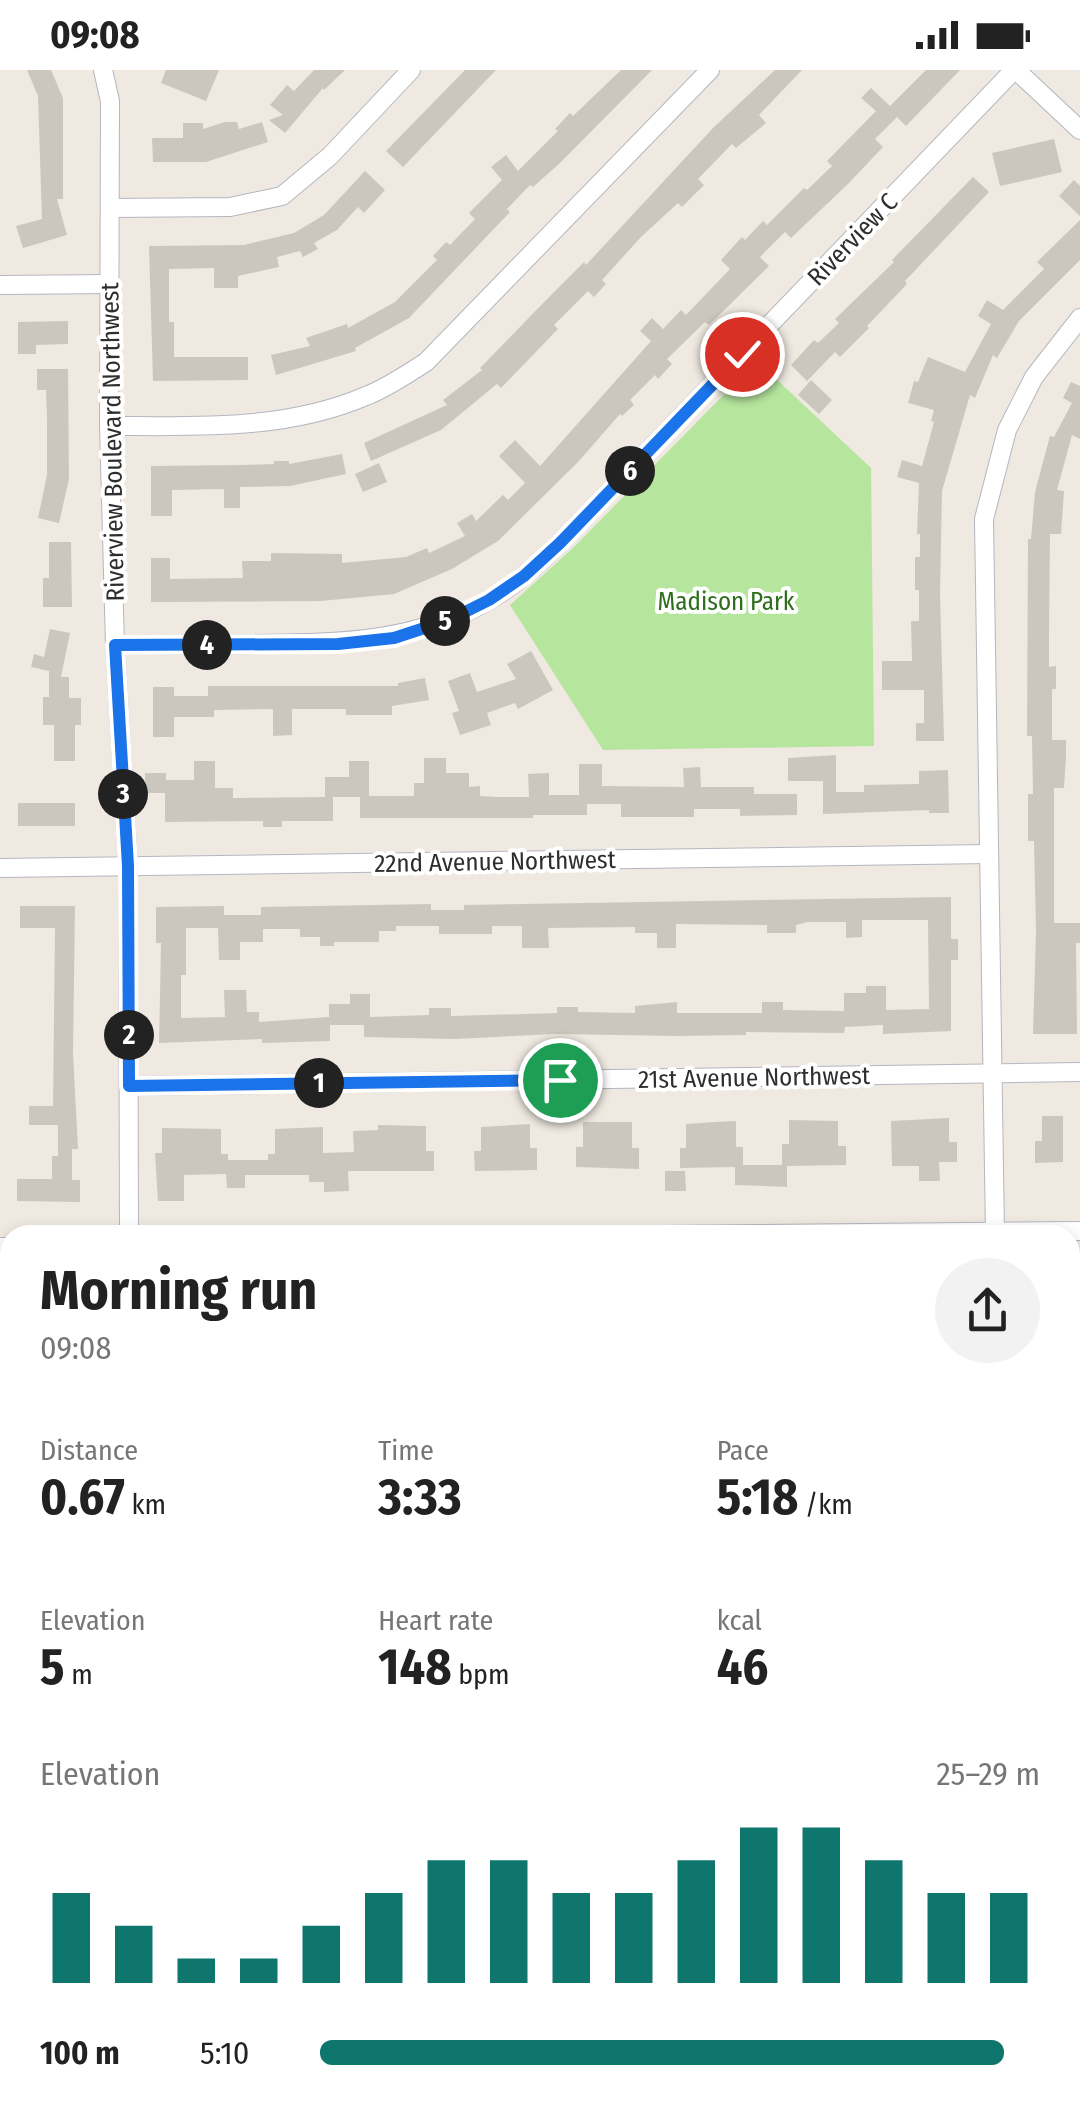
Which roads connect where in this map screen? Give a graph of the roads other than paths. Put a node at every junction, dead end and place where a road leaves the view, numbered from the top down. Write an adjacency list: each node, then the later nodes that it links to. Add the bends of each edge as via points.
1 (103, 70): 6 (street, Riverview Boulevard Northwest, via 110,101)
2 (411, 70): 6 (street, via 282,196 230,207)
3 (710, 70): 10 (street, via 426,362 393,382 306,416 235,427)
4 (1015, 70): 5 (street); 11 (street, Riverview C, via 560,543 489,600 394,638)
5 (1080, 130)
6 (110, 208): 7 (street, Riverview Boulevard Northwest)
7 (110, 284): 8 (street); 10 (street, Riverview Boulevard Northwest)
8 (0, 285)
9 (1080, 318): 12 (street, via 1034,377 1007,430 984,519)
10 (109, 426): 11 (street, Riverview Boulevard Northwest)
11 (115, 645): 13 (street, Riverview Boulevard Northwest)
12 (989, 854): 13 (street, 22nd Avenue Northwest); 16 (street)
13 (128, 866): 14 (street, 22nd Avenue Northwest); 17 (street, Riverview Boulevard Northwest)
14 (0, 868)
15 (1080, 1072): 16 (street, 21st Avenue Northwest)
16 (990, 1074): 17 (street, 21st Avenue Northwest); 19 (street)
17 (129, 1086): 18 (street, Riverview Boulevard Northwest)
18 (129, 1225)
19 (994, 1225)

